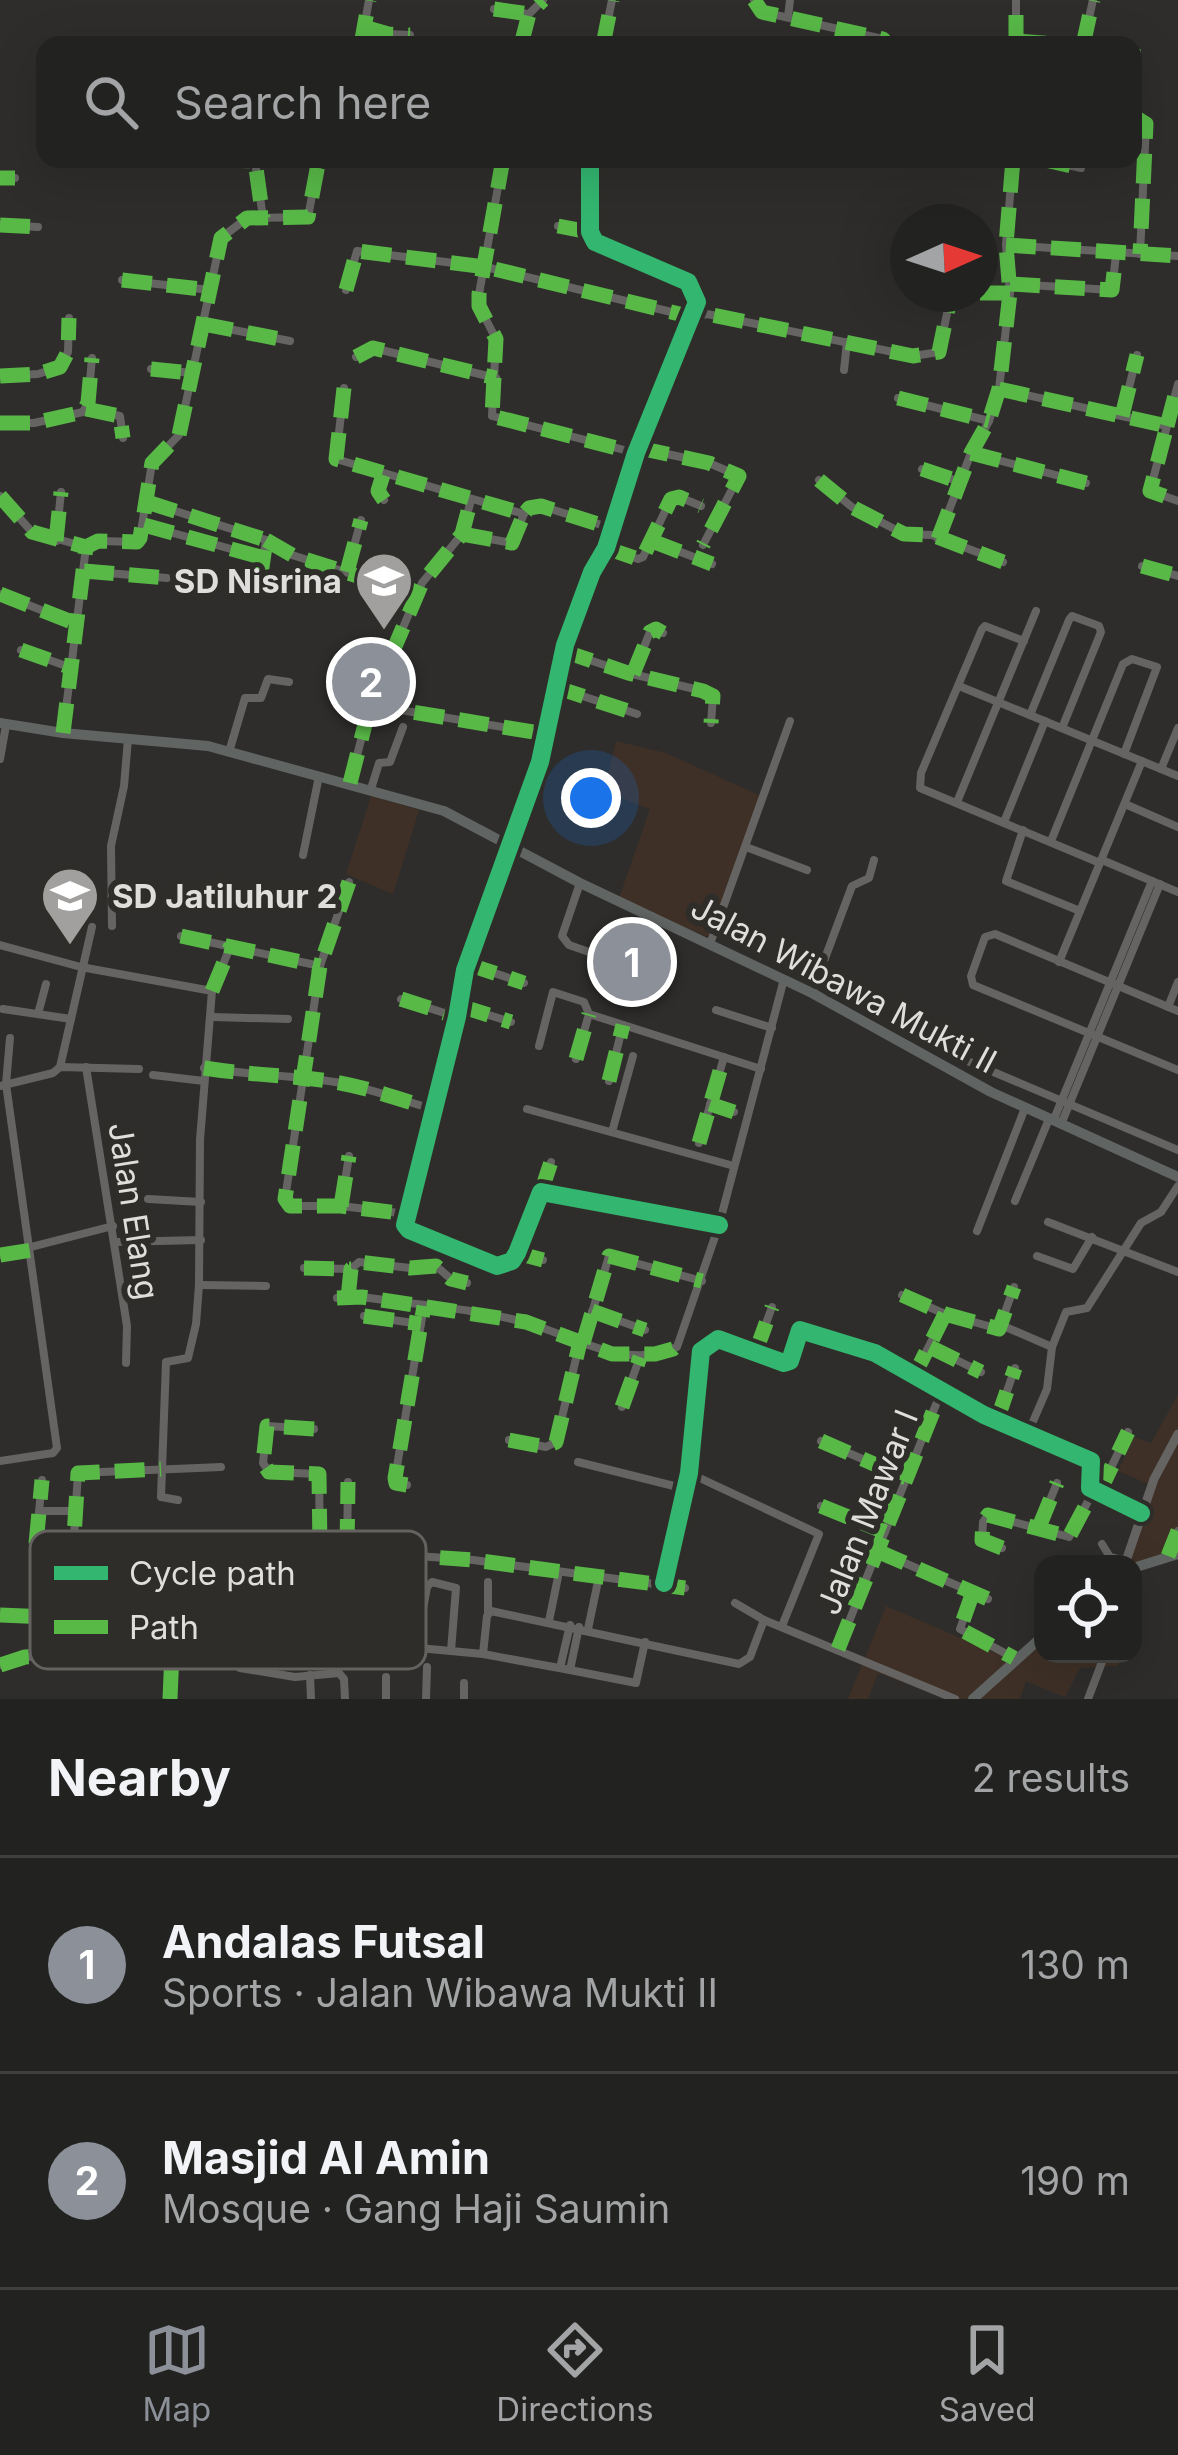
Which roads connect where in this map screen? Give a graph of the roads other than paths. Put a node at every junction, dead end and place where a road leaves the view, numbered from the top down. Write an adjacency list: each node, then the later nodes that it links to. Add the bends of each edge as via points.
1 (370, 0): 12 (street)
2 (557, 0): 8 (street)
3 (612, 0): 16 (street)
4 (754, 0): 11 (street, via 762,12)
5 (790, 0): 11 (street)
6 (1016, 0): 18 (street)
7 (1093, 0): 19 (street)
8 (543, 1): 10 (street)
9 (494, 10): 10 (street)
10 (529, 14): 15 (street)
11 (788, 17): 17 (street)
12 (364, 27): 13 (street); 14 (street)
13 (410, 35)
14 (362, 36)
15 (523, 36)
16 (605, 36)
17 (870, 36)
18 (1016, 36)
19 (1086, 36)
20 (1142, 122): 36 (street)
21 (256, 168): 30 (street)
22 (317, 168): 30 (street, via 309,216)
23 (502, 168): 39 (street)
24 (590, 168): 34 (street)
25 (1012, 168): 35 (street)
26 (1077, 168): 27 (street)
27 (1081, 169)
28 (0, 178): 29 (street)
29 (15, 178)
30 (263, 218): 42 (street, via 238,222 221,238)
31 (0, 225): 33 (street)
32 (558, 226): 34 (street)
33 (38, 227)
34 (590, 232): 46 (street, via 603,248 688,282 697,302)
35 (1006, 245): 37 (street); 41 (street)
36 (1139, 254): 37 (street); 38 (street)
37 (1116, 255): 41 (street, via 1112,290)
38 (1178, 256)
39 (486, 267): 43 (street, via 357,251); 46 (street); 58 (street, via 479,306 496,339)
40 (122, 280): 42 (street)
41 (1010, 288): 44 (street); 61 (street)
42 (210, 290): 48 (street)
43 (346, 290)
44 (998, 290)
45 (947, 312): 50 (street, via 937,354)
46 (692, 317): 50 (street); 69 (street)
47 (69, 318): 57 (street, via 60,368)
48 (203, 324): 49 (street); 56 (street)
49 (290, 341)
50 (847, 342): 55 (street)
51 (1138, 355): 64 (street)
52 (356, 357): 58 (street, via 373,348)
53 (92, 358): 63 (street)
54 (151, 369): 56 (street)
55 (844, 370)
56 (192, 373): 81 (street, via 179,435 152,463)
57 (0, 376)
58 (496, 377): 69 (street, via 492,416)
59 (1178, 384): 67 (street)
60 (344, 388): 72 (street, via 335,457)
61 (999, 388): 64 (street); 65 (street)
62 (898, 398): 65 (street)
63 (86, 409): 66 (street); 68 (street, via 120,416)
64 (1121, 416): 67 (street)
65 (989, 421): 70 (street)
66 (0, 423)
67 (1167, 427): 80 (street, via 1150,491)
68 (122, 438)
69 (638, 450): 86 (street); 92 (street, via 739,476)
70 (970, 453): 74 (street); 75 (street)
71 (922, 469): 74 (street)
72 (383, 475): 78 (street); 79 (street)
73 (819, 480): 88 (street, via 871,519)
74 (959, 482): 88 (street)
75 (1086, 483)
76 (61, 492): 90 (street)
77 (0, 496): 90 (street, via 32,532)
78 (384, 500)
79 (471, 500): 83 (street); 87 (street)
80 (1178, 501)
81 (147, 502): 85 (street); 89 (street)
82 (701, 506): 91 (street, via 671,499)
83 (524, 514): 86 (street, via 553,508); 87 (street, via 512,543)
84 (361, 520): 100 (street)
85 (145, 525): 93 (street, via 137,542); 95 (street)
86 (611, 528): 94 (street)
87 (462, 534): 105 (street)
88 (938, 539): 96 (street)
89 (266, 540): 95 (street); 100 (street)
90 (56, 541): 93 (street)
91 (652, 541): 94 (street, via 638,560); 97 (street)
92 (703, 545)
93 (86, 547): 99 (street)
94 (606, 548): 111 (street)
95 (264, 558): 101 (street)
96 (1003, 562)
97 (712, 564)
98 (1142, 566): 102 (street)
99 (84, 572): 103 (street); 107 (street)
100 (347, 572): 105 (street)
101 (261, 574)
102 (1178, 576)
103 (166, 578)
104 (0, 595): 107 (street)
105 (417, 595): 118 (street)
106 (1036, 611): 109 (street)
107 (77, 624): 112 (street)
108 (663, 633): 113 (street, via 650,632)
109 (1024, 641): 115 (street, via 986,626); 117 (street)
110 (21, 650): 112 (street)
111 (563, 651): 113 (street); 116 (street)
112 (72, 668): 128 (street)
113 (633, 674): 123 (street, via 713,696)
114 (290, 682): 132 (street, via 268,679 261,699 245,698)
115 (959, 686): 117 (street); 141 (street, via 920,788)
116 (555, 687): 119 (street); 129 (street)
117 (998, 702): 120 (street); 141 (street)
118 (370, 705): 129 (street); 139 (street)
119 (637, 715)
120 (1030, 715): 122 (street); 126 (street, via 1072,616 1099,626)
121 (790, 721): 148 (street)
122 (1045, 721): 126 (street); 143 (street)
123 (711, 723)
124 (3, 724): 128 (main road, Jalan Wibawa Mukti II); 134 (street)
125 (403, 728): 140 (street)
126 (1061, 728): 131 (street)
127 (1178, 728): 136 (street)
128 (62, 733): 130 (main road, Jalan Wibawa Mukti II)
129 (545, 734): 147 (street)
130 (128, 737): 132 (main road, Jalan Wibawa Mukti II); 158 (street, via 111,846)
131 (1092, 741): 133 (street); 133 (street, via 1123,664 1154,664); 146 (street)
132 (229, 752): 137 (main road, Jalan Wibawa Mukti II)
133 (1124, 754): 135 (street)
134 (0, 759)
135 (1142, 761): 136 (street); 142 (street)
136 (1161, 769): 138 (street)
137 (319, 775): 139 (main road, Jalan Wibawa Mukti II); 149 (street)
138 (1178, 776)
139 (350, 783): 140 (main road, Jalan Wibawa Mukti II)
140 (371, 789): 147 (main road, Jalan Wibawa Mukti II, via 444,811)
141 (957, 802): 143 (street)
142 (1125, 804): 144 (street); 151 (street)
143 (1004, 822): 145 (street)
144 (1178, 826)
145 (1023, 830): 146 (street); 157 (street, via 1006,881)
146 (1051, 841): 151 (street)
147 (511, 845): 155 (main road, Jalan Wibawa Mukti II); 166 (street)
148 (746, 847): 152 (street); 161 (street)
149 (303, 855)
150 (874, 860): 175 (street, via 869,878 852,886)
151 (1101, 861): 154 (street); 157 (street)
152 (807, 870)
153 (349, 882): 167 (street)
154 (1156, 882): 156 (street); 173 (street)
155 (580, 884): 161 (main road, Jalan Wibawa Mukti II); 164 (street, via 562,936)
156 (1178, 892)
157 (1080, 911): 165 (street)
158 (112, 926)
159 (92, 927): 168 (street)
160 (181, 936): 163 (street)
161 (710, 944): 169 (main road, Jalan Wibawa Mukti II)
162 (0, 945): 168 (street)
163 (231, 945): 167 (street); 174 (street)
164 (592, 953)
165 (1059, 962): 173 (street); 191 (street, via 989,935 971,982)
166 (467, 964): 171 (street); 177 (street)
167 (320, 966): 205 (street)
168 (81, 967): 174 (street); 186 (street)
169 (784, 979): 175 (main road, Jalan Wibawa Mukti II); 190 (street)
170 (1178, 982): 178 (street)
171 (524, 983)
172 (46, 984): 182 (street)
173 (1114, 985): 178 (street); 191 (street)
174 (212, 991): 184 (street)
175 (812, 993): 211 (main road, Jalan Wibawa Mukti II)
176 (401, 999): 185 (street)
177 (460, 1006): 185 (street); 188 (street)
178 (1168, 1006): 181 (street)
179 (3, 1009): 182 (street)
180 (716, 1010): 190 (street)
181 (1178, 1011)
182 (38, 1014): 186 (street)
183 (589, 1014): 189 (street); 193 (street, via 584,1002 553,992); 197 (street)
184 (212, 1017): 187 (street); 200 (street)
185 (457, 1017): 212 (street)
186 (71, 1019): 198 (street)
187 (288, 1019)
188 (511, 1022)
189 (623, 1025): 196 (street); 207 (street)
190 (772, 1028): 202 (street)
191 (1093, 1036): 203 (street); 209 (street)
192 (10, 1038): 208 (street)
193 (539, 1046)
194 (951, 1054): 209 (street)
195 (633, 1056): 216 (street)
196 (724, 1058): 202 (street); 210 (street)
197 (576, 1059)
198 (60, 1067): 199 (street); 208 (street)
199 (86, 1067): 201 (street); 232 (street, Jalan Elang)
200 (204, 1068): 205 (street); 206 (street)
201 (139, 1069)
202 (761, 1069): 221 (street)
203 (1178, 1070)
204 (153, 1075): 206 (street)
205 (304, 1079): 212 (street); 228 (street, via 285,1198 290,1206)
206 (204, 1081): 227 (street)
207 (609, 1082)
208 (3, 1085): 238 (street)
209 (1066, 1101): 215 (street); 218 (street)
210 (710, 1104): 214 (street); 217 (street)
211 (1025, 1107): 215 (main road, Jalan Wibawa Mukti II); 233 (street)
212 (435, 1109): 229 (street)
213 (527, 1109): 216 (street)
214 (734, 1112)
215 (1055, 1120): 222 (main road, Jalan Wibawa Mukti II); 226 (street)
216 (612, 1132): 221 (street)
217 (699, 1143)
218 (1178, 1150)
219 (349, 1156): 228 (street)
220 (551, 1162): 224 (street)
221 (734, 1166): 231 (street)
222 (1178, 1177)
223 (1178, 1186): 237 (street)
224 (541, 1192): 231 (street); 239 (street)
225 (148, 1199): 227 (street)
226 (1015, 1201)
227 (201, 1202): 235 (street)
228 (341, 1206): 229 (street)
229 (407, 1214): 239 (street, via 409,1230 496,1266)
230 (1048, 1222): 234 (street)
231 (719, 1225): 246 (street)
232 (113, 1226): 236 (street, Jalan Elang); 238 (street)
233 (976, 1231)
234 (1092, 1237): 237 (street); 241 (street, via 1073,1269)
235 (201, 1240): 236 (street); 248 (street)
236 (116, 1242): 267 (street, Jalan Elang)
237 (1124, 1248): 245 (street); 263 (street, via 1087,1309 1066,1312)
238 (32, 1250): 240 (street); 280 (street, via 58,1448)
239 (518, 1253): 242 (street)
240 (0, 1256)
241 (1037, 1256)
242 (543, 1260)
243 (304, 1268): 244 (street)
244 (351, 1269): 247 (street, via 363,1262 436,1266); 252 (street, via 342,1298)
245 (1178, 1272)
246 (702, 1281): 254 (street, via 609,1256); 260 (street)
247 (467, 1283)
248 (199, 1285): 249 (street); 283 (street, via 190,1354 166,1362)
249 (266, 1286)
250 (1014, 1287): 255 (street, via 999,1329)
251 (902, 1295): 255 (street)
252 (424, 1306): 257 (street); 261 (street, via 526,1322)
253 (772, 1307): 265 (street)
254 (592, 1310): 259 (street); 261 (street)
255 (945, 1314): 262 (street)
256 (364, 1316): 257 (street)
257 (421, 1324): 289 (street, via 395,1478)
258 (1009, 1328): 263 (street)
259 (645, 1330)
260 (681, 1341): 264 (street); 266 (street)
261 (581, 1342): 266 (street); 278 (street, via 556,1442)
262 (930, 1347): 269 (street); 270 (street)
263 (1052, 1347): 276 (street, via 1047,1389)
264 (701, 1351): 265 (street, via 718,1339); 284 (street)
265 (756, 1352): 270 (street, via 788,1363 802,1330 875,1353)
266 (640, 1357): 272 (street)
267 (126, 1363)
268 (1015, 1369): 273 (street)
269 (981, 1372)
270 (914, 1376): 271 (street)
271 (940, 1392): 273 (street); 285 (street, Jalan Mawar I)
272 (622, 1407)
273 (997, 1420): 276 (street)
274 (314, 1430): 300 (street, via 267,1426 263,1463 269,1472 319,1474)
275 (1128, 1432): 291 (street)
276 (1028, 1433): 291 (street, via 1091,1461 1088,1485)
277 (1178, 1434): 296 (street)
278 (509, 1440)
279 (821, 1442): 285 (street)
280 (0, 1462)
281 (578, 1462): 290 (street)
282 (221, 1467): 283 (street)
283 (161, 1469): 292 (street, via 161,1499); 295 (street, via 79,1472)
284 (689, 1473): 290 (street); 326 (street, via 819,1534)
285 (906, 1478): 302 (street, Jalan Mawar I)
286 (42, 1480): 294 (street)
287 (349, 1483): 301 (street)
288 (1057, 1483): 297 (street)
289 (406, 1485)
290 (686, 1489): 314 (street)
291 (1097, 1491): 296 (street); 297 (street, via 1071,1536)
292 (178, 1500)
293 (821, 1505): 302 (street)
294 (41, 1511): 295 (street); 298 (street)
295 (74, 1511): 299 (street)
296 (1141, 1513): 308 (street)
297 (1039, 1527): 305 (street, via 988,1515 982,1540)
298 (38, 1531)
299 (73, 1531)
300 (320, 1531)
301 (348, 1531)
302 (885, 1532): 306 (street, Jalan Mawar I)
303 (1178, 1532): 309 (street)
304 (1102, 1544): 307 (street)
305 (1002, 1548)
306 (877, 1552): 318 (street); 331 (street, Jalan Mawar I)
307 (1109, 1555)
308 (1133, 1555)
309 (1173, 1555): 311 (main road)
310 (426, 1557): 314 (street)
311 (1142, 1562)
312 (558, 1577): 325 (street)
313 (488, 1582): 321 (street)
314 (664, 1583): 316 (street)
315 (597, 1586): 327 (street)
316 (685, 1588)
317 (426, 1592): 332 (street, via 433,1582 455,1586)
318 (973, 1592): 319 (street); 335 (street, via 960,1629)
319 (988, 1599)
320 (735, 1603): 324 (street)
321 (488, 1612): 325 (street); 333 (street)
322 (0, 1615): 323 (street)
323 (30, 1615)
324 (764, 1620): 326 (street); 328 (street, via 750,1657 739,1664)
325 (549, 1621): 327 (street)
326 (782, 1626): 331 (street)
327 (579, 1627): 328 (street); 341 (street)
328 (645, 1642): 341 (street, via 636,1683)
329 (1034, 1643): 335 (main road)
330 (426, 1647): 332 (street)
331 (838, 1649): 351 (street)
332 (451, 1651): 333 (street)
333 (483, 1654): 341 (street)
334 (30, 1657): 337 (street)
335 (1014, 1658): 352 (main road)
336 (1102, 1663): 353 (street)
337 (0, 1665)
338 (427, 1667): 349 (street)
339 (172, 1669): 345 (street)
340 (246, 1669): 342 (street)
341 (565, 1669)
342 (310, 1675): 346 (street); 347 (street, via 341,1674)
343 (386, 1677): 348 (street)
344 (464, 1683): 350 (street)
345 (170, 1699)
346 (311, 1699)
347 (345, 1699)
348 (386, 1699)
349 (426, 1699)
350 (464, 1699)
351 (955, 1699)
352 (973, 1699)
353 (1088, 1699)

